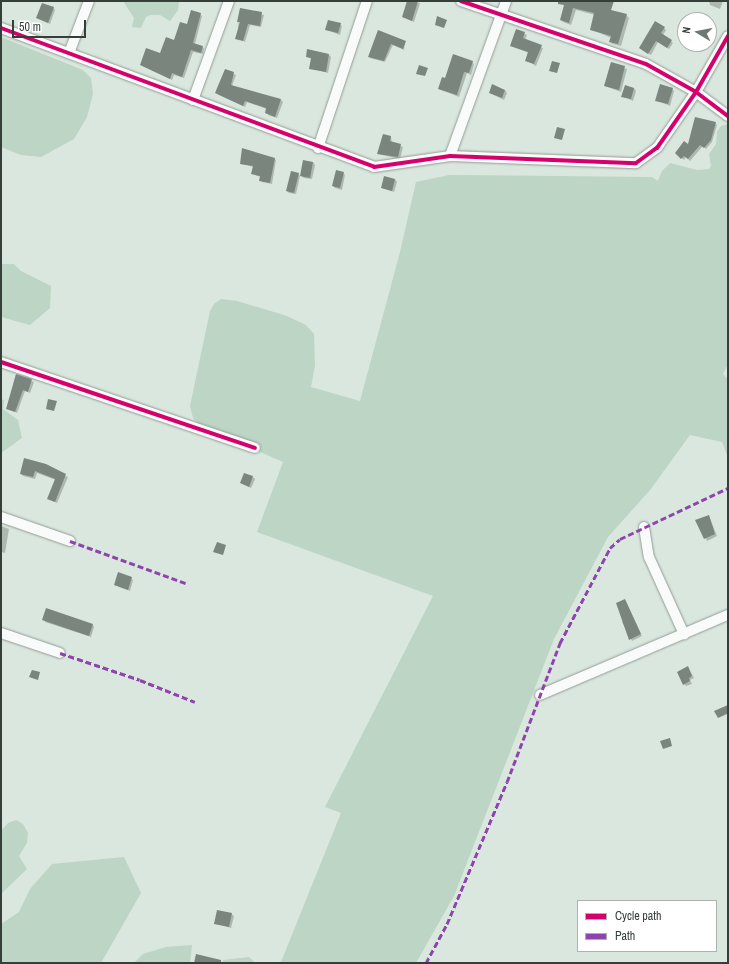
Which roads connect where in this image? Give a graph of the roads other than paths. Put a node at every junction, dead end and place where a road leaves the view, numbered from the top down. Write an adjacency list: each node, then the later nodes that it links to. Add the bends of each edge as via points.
1 (89, 1): 9 (street)
2 (228, 1): 11 (street)
3 (367, 1): 13 (street)
4 (461, 1): 6 (street)
5 (506, 1): 6 (street)
6 (501, 14): 10 (street, via 646,64); 14 (street)
7 (1, 28): 9 (street)
8 (728, 36): 10 (street)
9 (69, 53): 11 (street)
10 (696, 92): 12 (street); 14 (street, via 657,148 636,162)
11 (193, 100): 13 (street)
12 (728, 116)
13 (318, 148): 14 (street, via 374,167)
14 (450, 156)
15 (1, 362): 16 (street)
16 (255, 448)
17 (1, 517): 19 (street)
18 (644, 527): 22 (street, via 649,557)
19 (70, 541)
20 (728, 616): 22 (street)
21 (1, 633): 23 (street)
22 (684, 634): 24 (street)
23 (60, 653)
24 (540, 695)

